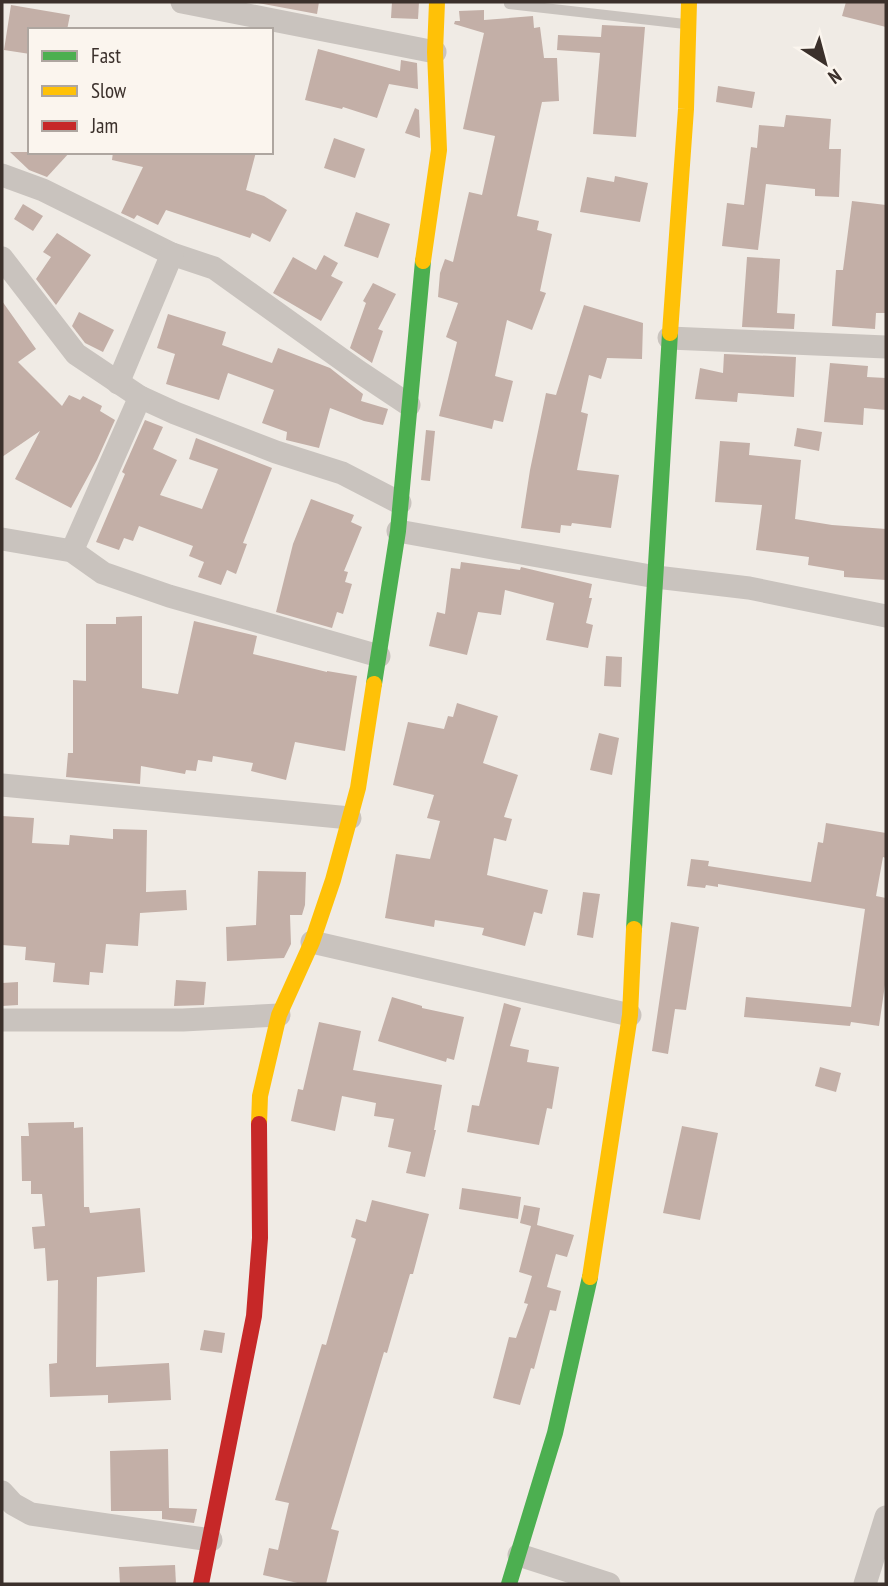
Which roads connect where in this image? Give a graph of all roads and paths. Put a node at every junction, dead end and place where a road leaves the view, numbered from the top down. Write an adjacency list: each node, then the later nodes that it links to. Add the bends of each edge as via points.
1 (182, 2): 6 (street)
2 (437, 2): 6 (street)
3 (689, 2): 5 (street)
4 (509, 4): 5 (lane)
5 (687, 24): 10 (street, via 686,108)
6 (435, 52): 14 (street, via 439,150)
7 (2, 175): 8 (street, via 43,190)
8 (172, 254): 12 (street); 14 (street, via 214,268)
9 (2, 258): 12 (street, via 76,354)
10 (669, 338): 11 (street); 19 (street)
11 (886, 347)
12 (118, 383): 13 (street)
13 (140, 397): 15 (street, via 342,473); 18 (street)
14 (409, 405): 15 (street)
15 (400, 503): 16 (street)
16 (398, 531): 19 (street); 21 (street)
17 (2, 539): 18 (street)
18 (72, 551): 21 (street, via 103,573 169,596)
19 (656, 577): 20 (street, via 749,588); 26 (street)
20 (886, 616)
21 (379, 656): 23 (street)
22 (2, 785): 23 (street)
23 (350, 818): 24 (street)
24 (312, 942): 25 (street); 26 (street)
25 (279, 1015): 27 (street); 30 (street, via 260,1096 260,1238 254,1316)
26 (630, 1016): 31 (street, via 594,1261 555,1433)
27 (2, 1020)
28 (2, 1492): 30 (street, via 31,1514)
29 (886, 1517): 35 (street)
30 (211, 1540): 32 (street)
31 (519, 1555): 33 (street); 34 (street)
32 (201, 1584)
33 (509, 1584)
34 (609, 1584)
35 (865, 1584)

